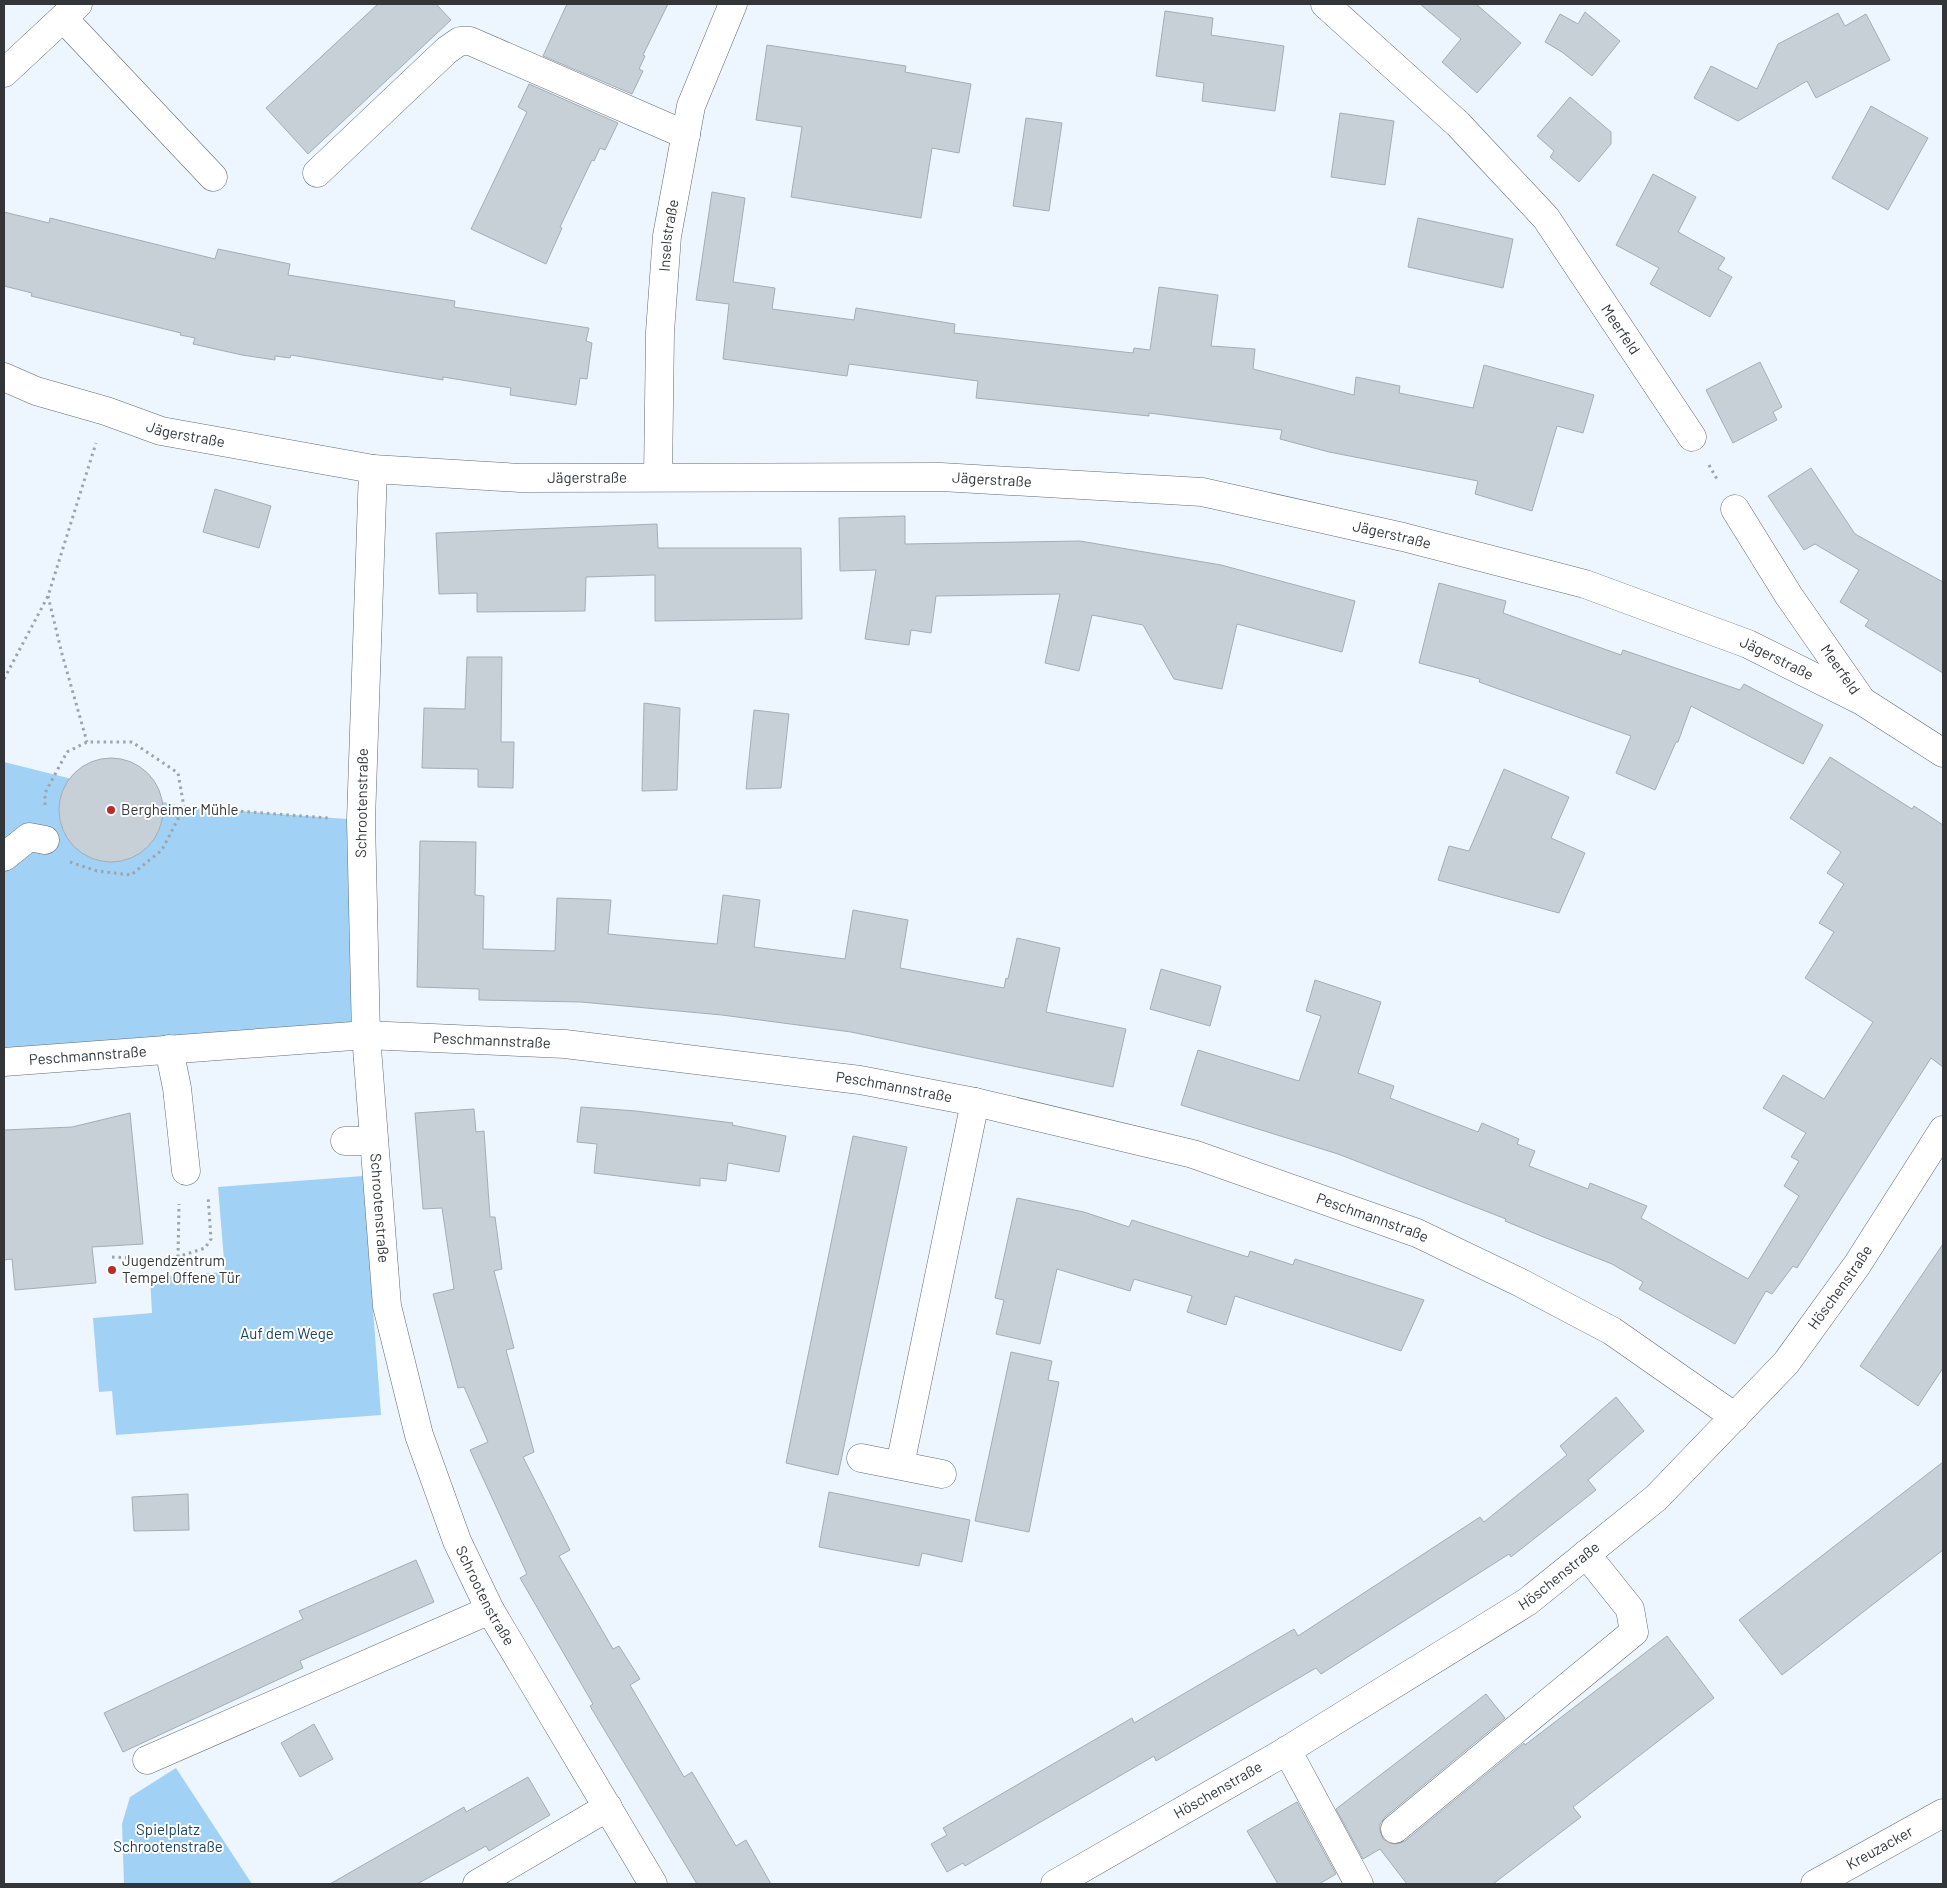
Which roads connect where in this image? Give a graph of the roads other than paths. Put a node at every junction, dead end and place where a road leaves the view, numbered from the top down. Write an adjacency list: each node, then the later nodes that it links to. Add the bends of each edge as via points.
1 (733, 4): 5 (street, Inselstraße, via 691,106)
2 (1325, 4): 9 (street, Meerfeld, via 1458,124 1546,218)
3 (70, 11): 4 (street); 7 (street)
4 (4, 73)
5 (686, 135): 6 (street, via 470,41 460,41); 11 (street, Inselstraße, via 666,236 660,332)
6 (317, 173)
7 (213, 177)
8 (4, 377): 10 (street, Jägerstraße, via 36,391 162,431)
9 (1692, 437)
10 (373, 469): 11 (street, Jägerstraße, via 520,478); 17 (street, Schrootenstraße, via 361,820)
11 (658, 477): 13 (street, Jägerstraße, via 941,477 1202,492 1402,537 1585,584 1748,644)
12 (1735, 509): 13 (street, Meerfeld, via 1789,596)
13 (1862, 701): 14 (street, Jägerstraße)
14 (1943, 753)
15 (45, 840): 16 (street, via 29,837)
16 (4, 857)
17 (366, 1035): 18 (street, Peschmannstraße); 20 (street, Peschmannstraße, via 565,1044 860,1080); 23 (street, Schrootenstraße)
18 (169, 1049): 19 (street, Peschmannstraße); 24 (street, via 177,1088)
19 (4, 1062)
20 (975, 1102): 25 (street, Peschmannstraße, via 1194,1154 1417,1233 1612,1331); 27 (street)
21 (1943, 1130): 25 (street, Höschenstraße, via 1858,1265 1786,1363)
22 (345, 1141): 23 (street)
23 (373, 1141): 30 (street, Schrootenstraße, via 389,1315 419,1434 457,1541)
24 (186, 1171)
25 (1735, 1418): 29 (street, Höschenstraße, via 1656,1498)
26 (861, 1458): 27 (street)
27 (900, 1465): 28 (street)
28 (942, 1474)
29 (1586, 1554): 31 (street, Höschenstraße, via 1527,1602); 35 (street, via 1630,1609 1634,1632)
30 (490, 1610): 32 (street); 33 (street, Schrootenstraße)
31 (1287, 1750): 36 (street, Höschenstraße); 39 (street)
32 (147, 1760)
33 (608, 1807): 37 (street); 38 (street, Schrootenstraße)
34 (1943, 1813): 40 (street, Kreuzacker)
35 (1395, 1829)
36 (1062, 1882)
37 (476, 1884)
38 (653, 1884)
39 (1359, 1884)
40 (1815, 1884)

